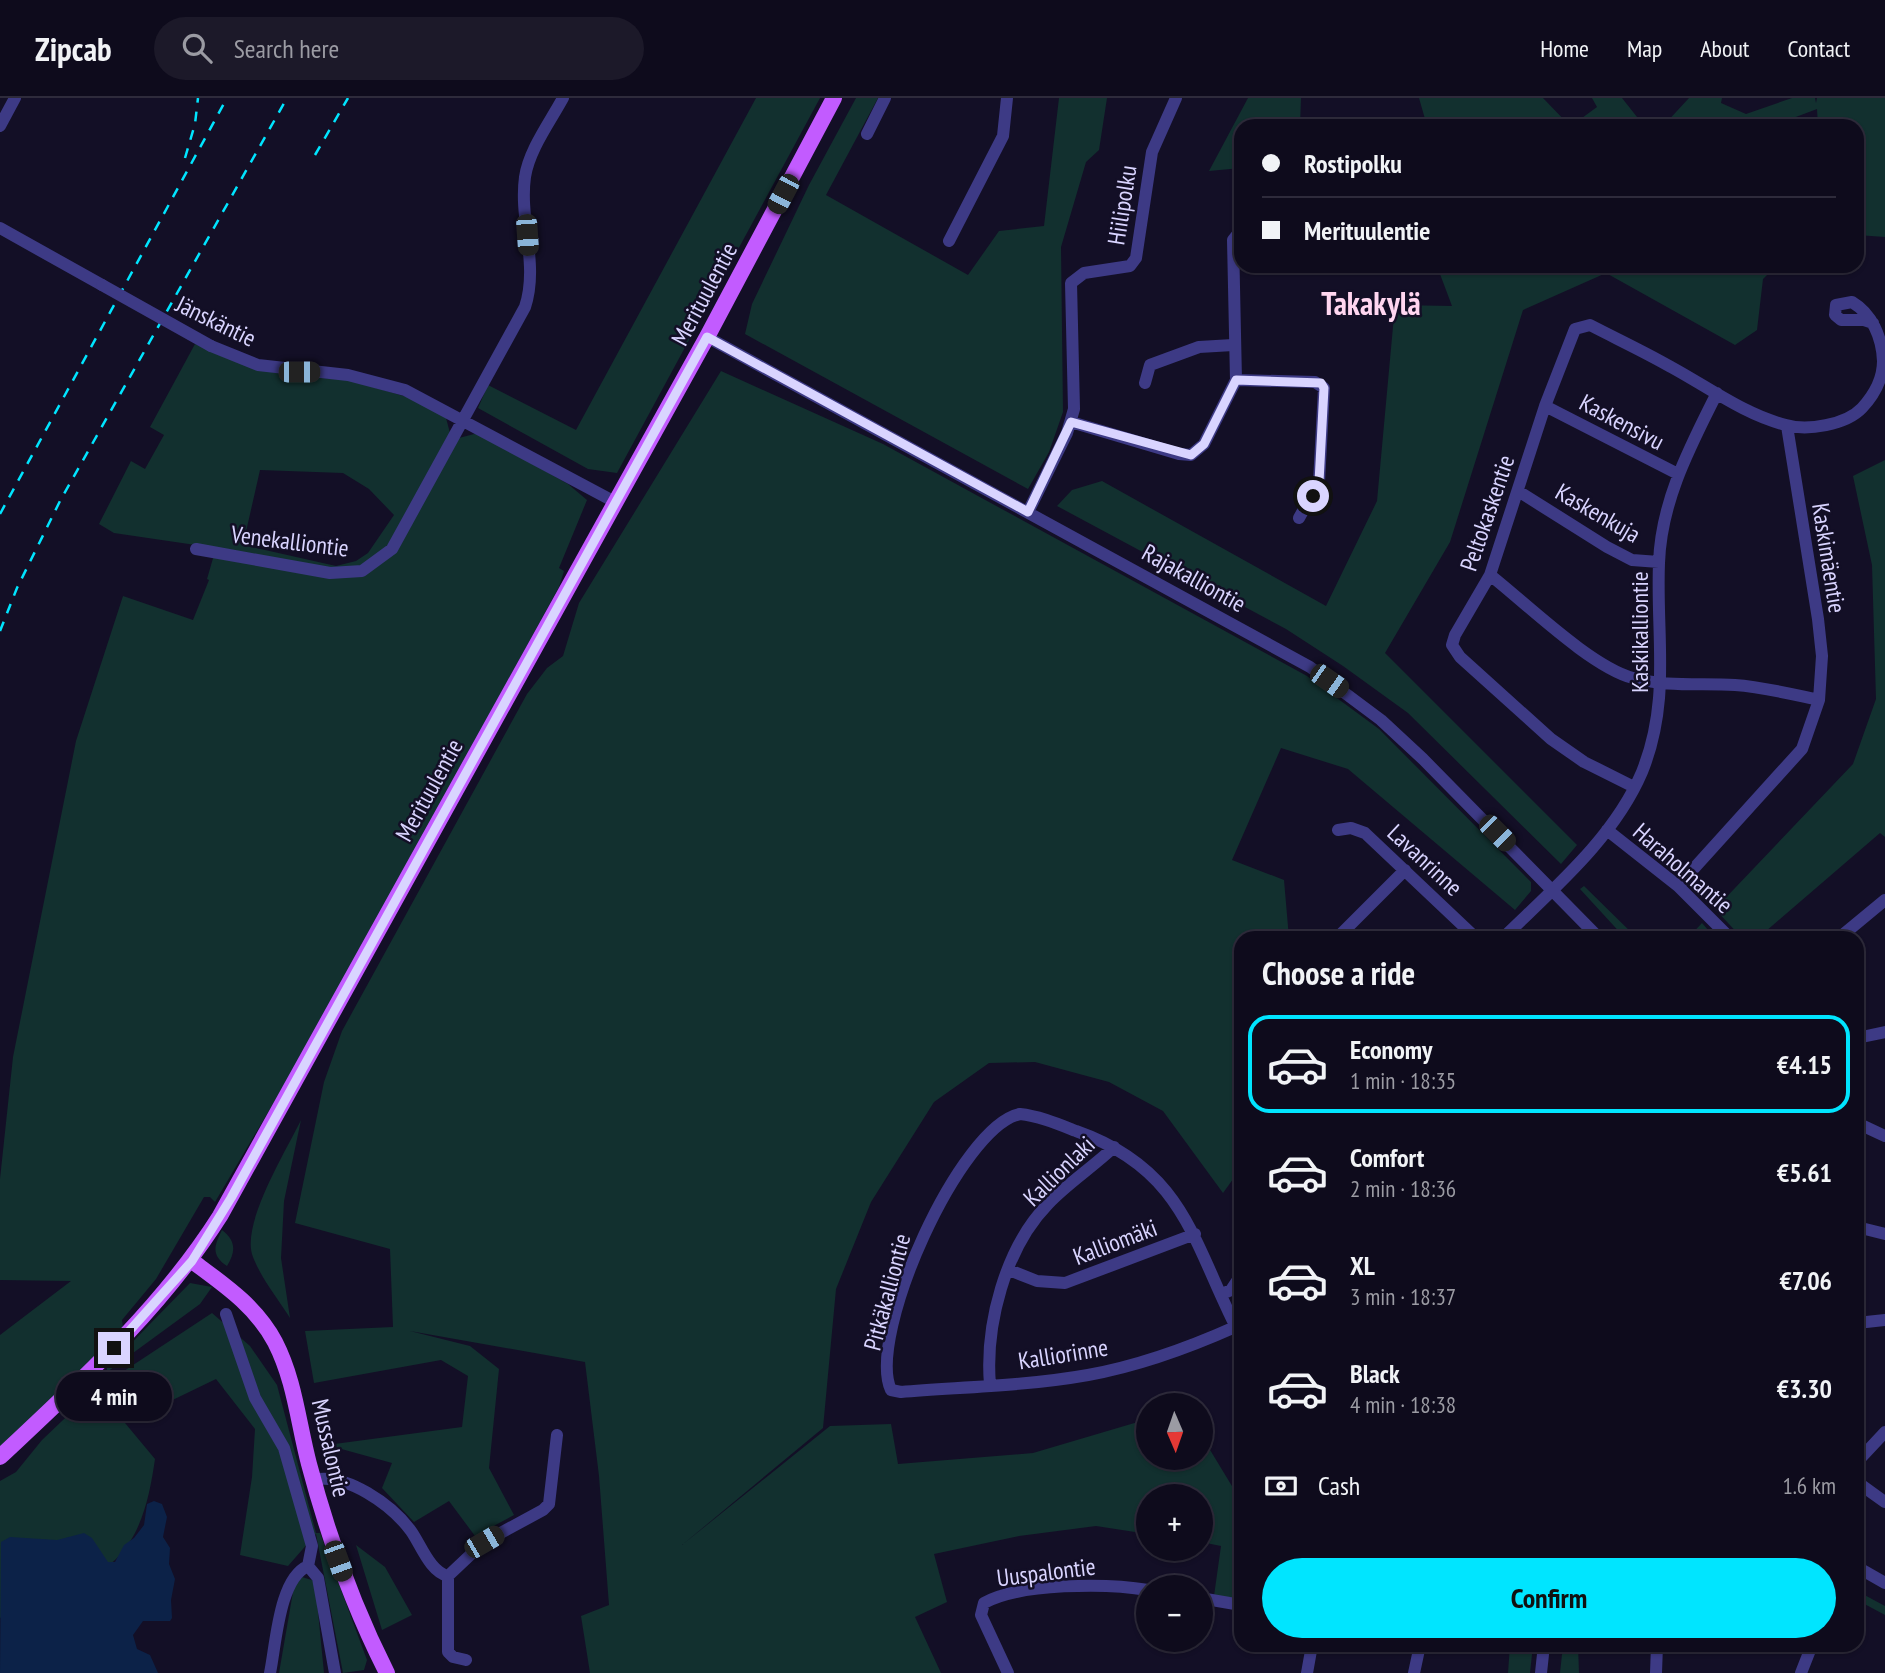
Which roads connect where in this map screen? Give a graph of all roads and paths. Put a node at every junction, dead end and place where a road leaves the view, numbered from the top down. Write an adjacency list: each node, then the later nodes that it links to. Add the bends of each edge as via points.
1 (15, 98): 7 (street)
2 (563, 98): 19 (street, Venekalliontie, via 525,176 530,293)
3 (834, 98): 13 (main road, Merituulentie)
4 (885, 98): 8 (street)
5 (1007, 98): 11 (street, via 1003,136)
6 (1176, 98): 20 (street, Hiilipolku, via 1152,152 1136,258 1130,266 1075,278 1071,283)
7 (0, 126)
8 (867, 134)
9 (0, 228): 19 (street, Jänskäntie, bridge, via 242,360 275,369 336,373 379,382)
10 (1234, 239): 14 (street)
11 (949, 241)
12 (1873, 323): 21 (street, via 1883,369 1869,401 1840,421)
13 (707, 337): 24 (main road, Merituulentie); 25 (street, Rajakalliontie)
14 (1233, 345): 15 (street); 16 (street, via 1199,347 1150,365)
15 (1236, 380): 20 (street, via 1204,444 1191,455); 26 (street, via 1315,382 1324,388 1319,482)
16 (1145, 383)
17 (1717, 393): 18 (street, Peltokaskentie, via 1590,325 1575,329); 21 (street); 22 (street, Kaskikalliontie)
18 (1545, 406): 22 (street, Kaskensivu); 23 (street, Peltokaskentie)
19 (463, 419): 24 (street, Jänskäntie); 27 (street, Venekalliontie, via 392,549 362,570 330,573)
20 (1071, 422): 25 (street)
21 (1787, 426): 31 (street, Kaskimäentie, via 1818,619 1822,656)
22 (1678, 474): 28 (street, Kaskikalliontie)
23 (1518, 491): 28 (street, Kaskenkuja, via 1607,547 1632,559); 29 (street, Peltokaskentie)
24 (615, 502): 53 (main road, Merituulentie, via 242,1180)
25 (1028, 512): 37 (street, Rajakalliontie, via 1274,646 1348,694 1423,759)
26 (1299, 518)
27 (196, 549)
28 (1659, 562): 30 (street, Kaskikalliontie)
29 (1490, 575): 30 (street, via 1607,668); 32 (street, Peltokaskentie, via 1455,635 1452,645 1460,657 1551,739)
30 (1663, 683): 31 (street, via 1737,685); 32 (street, Kaskikalliontie, via 1654,732)
31 (1819, 700): 36 (street, Kaskimäentie, via 1802,748)
32 (1634, 788): 34 (street, Kaskikalliontie)
33 (1338, 830): 35 (street, Lavanrinne, via 1365,833)
34 (1607, 830): 36 (street, Haraholmantie); 37 (street, Kaskikalliontie)
35 (1405, 870): 39 (street); 40 (street, Lavanrinne)
36 (1678, 886): 43 (street, Haraholmantie)
37 (1552, 889): 41 (street, Kaskikalliontie); 42 (street, Rajakalliontie)
38 (1885, 900): 44 (street)
39 (1344, 931)
40 (1469, 931)
41 (1510, 931)
42 (1592, 931)
43 (1723, 931)
44 (1847, 931)
45 (1885, 1032): 46 (street)
46 (1864, 1036)
47 (1864, 1126): 48 (street)
48 (1885, 1136)
49 (1114, 1147): 51 (street, Pitkäkalliontie, via 1164,1187); 54 (street, Kallionlaki, via 1046,1206); 63 (street, Pitkäkalliontie, via 1020,1114 1012,1115 990,1136 953,1180 911,1264 891,1341)
50 (1864, 1229): 52 (street)
51 (1195, 1234): 54 (street, Kalliomäki, via 1065,1283 1037,1281); 56 (street, Pitkäkalliontie)
52 (1885, 1234)
53 (192, 1261): 67 (main road, Merituulentie, via 132,1331); 68 (main road, Mussalontie, via 245,1301 274,1339 290,1377)
54 (1009, 1270): 62 (street, Kallionlaki, via 994,1321)
55 (1234, 1286): 56 (street)
56 (1222, 1294): 59 (street, Pitkäkalliontie)
57 (226, 1314): 71 (street, via 255,1398 284,1448 312,1546)
58 (1885, 1321): 60 (street)
59 (1234, 1322)
60 (1864, 1322)
61 (1234, 1333): 62 (street, Kalliorinne, via 1118,1368 1050,1381)
62 (990, 1385): 63 (street, Kalliorinne)
63 (891, 1390)
64 (1885, 1432): 66 (street)
65 (557, 1435): 73 (street, via 549,1504 484,1542)
66 (1864, 1454)
67 (0, 1457)
68 (313, 1480): 73 (street, via 344,1482 399,1517 434,1567); 84 (main road, Mussalontie, via 345,1580)
69 (1864, 1487): 70 (street)
70 (1885, 1502)
71 (308, 1566): 85 (street, via 298,1570 288,1584); 86 (street, via 318,1578)
72 (1864, 1571): 74 (street)
73 (448, 1576): 83 (street, via 448,1652)
74 (1885, 1583)
75 (1136, 1588): 87 (street, Uuspalontie, via 1058,1588 984,1603 981,1615)
76 (1213, 1600): 77 (street)
77 (1234, 1604)
78 (1311, 1652): 88 (street)
79 (1418, 1652): 89 (street)
80 (1543, 1652): 90 (street)
81 (1657, 1652): 91 (street)
82 (1809, 1652): 92 (street)
83 (466, 1660)
84 (382, 1671)
85 (270, 1673)
86 (335, 1673)
87 (1008, 1673)
88 (1307, 1673)
89 (1414, 1673)
90 (1541, 1673)
91 (1656, 1673)
92 (1801, 1673)

